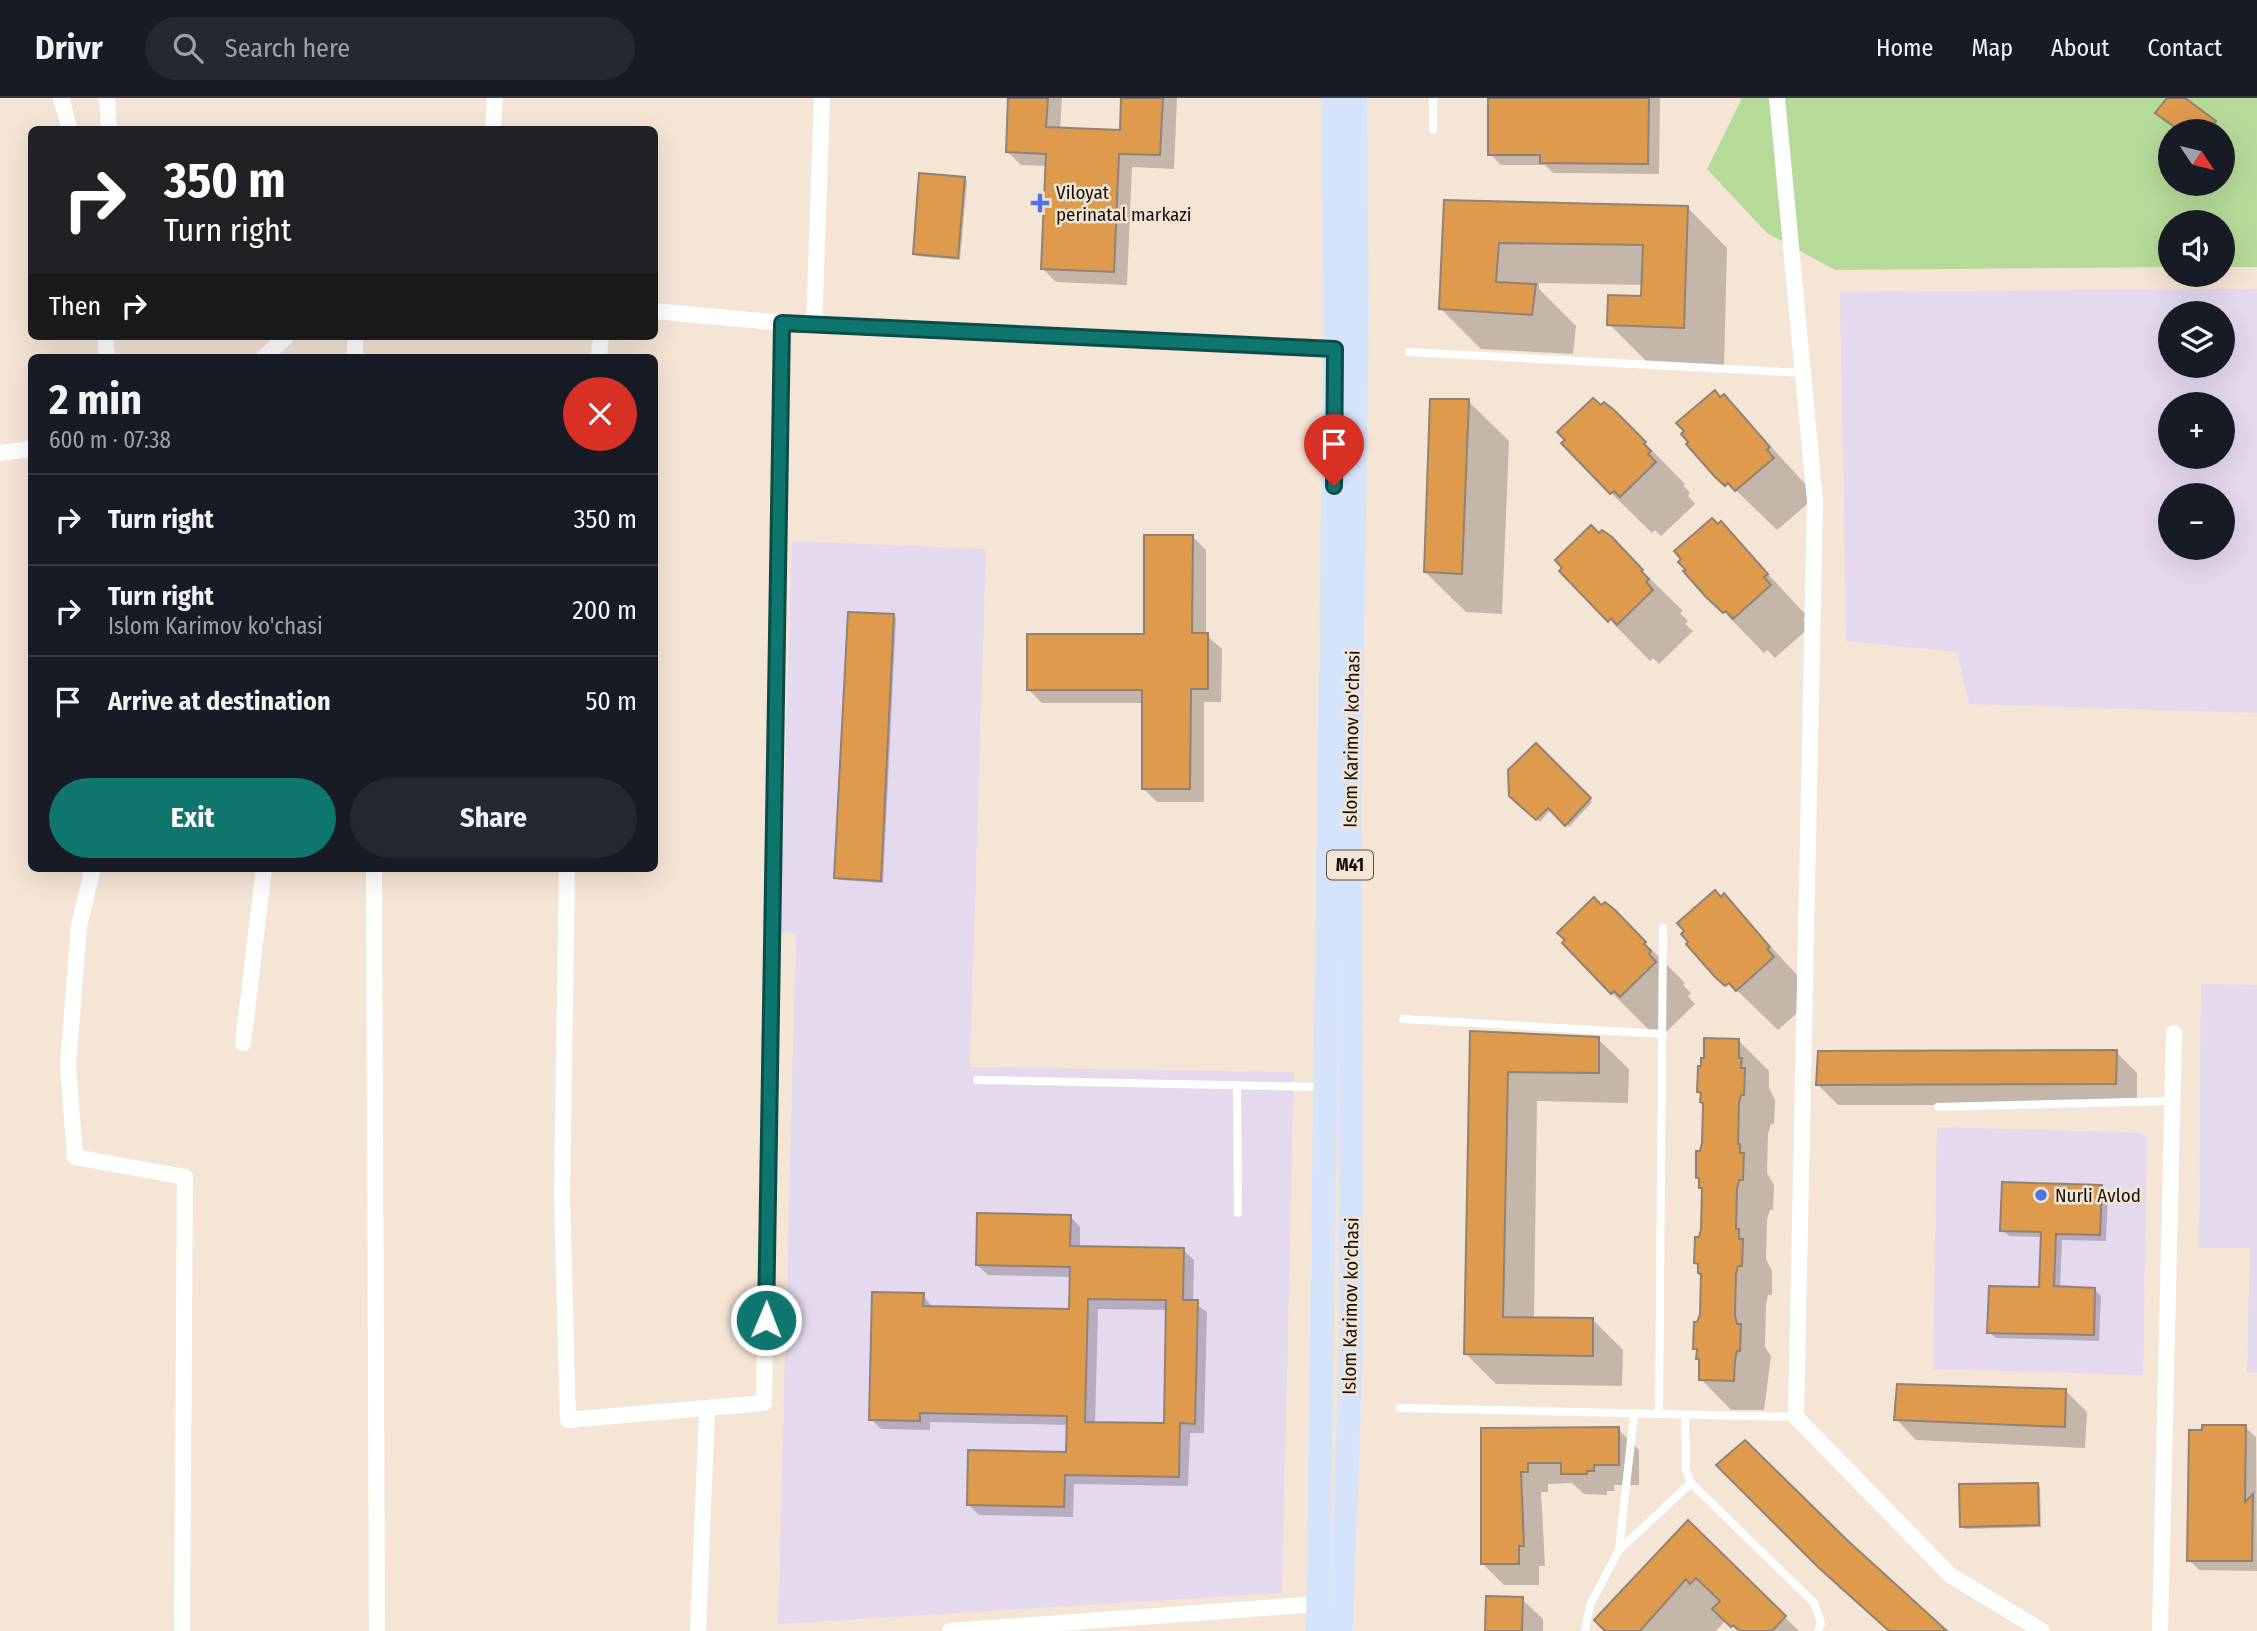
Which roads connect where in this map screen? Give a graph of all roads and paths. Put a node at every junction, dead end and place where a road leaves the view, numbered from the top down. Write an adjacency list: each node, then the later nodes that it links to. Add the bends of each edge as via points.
1 (61, 98): 9 (street)
2 (107, 98): 10 (street)
3 (495, 98): 11 (street)
4 (822, 98): 15 (street)
5 (1334, 98): 17 (main road, Islom Karimov ko'chasi / M41)
6 (1355, 98): 52 (main road, Islom Karimov ko'chasi / M41, via 1351,1352)
7 (1433, 98): 12 (lane)
8 (1777, 98): 20 (street)
9 (69, 126)
10 (109, 126)
11 (493, 126)
12 (1433, 130)
13 (658, 312): 14 (street)
14 (782, 323): 15 (street); 39 (street, via 764,1403)
15 (814, 326): 17 (street)
16 (283, 340): 19 (street)
17 (1335, 349): 34 (main road, Islom Karimov ko'chasi / M41)
18 (1409, 352): 20 (lane)
19 (267, 354)
20 (1802, 373): 43 (street, via 1815,501)
21 (28, 450): 22 (street)
22 (0, 453)
23 (92, 872): 47 (street, via 79,926 68,1065 75,1157 185,1177)
24 (264, 872): 31 (street)
25 (374, 872): 48 (street)
26 (567, 872): 39 (street, via 562,1195 568,1420)
27 (1663, 928): 30 (lane)
28 (1403, 1019): 30 (lane)
29 (2174, 1033): 35 (street)
30 (1663, 1034): 41 (lane)
31 (243, 1043)
32 (977, 1080): 33 (lane)
33 (1237, 1085): 34 (lane); 37 (lane)
34 (1326, 1087): 46 (main road, Islom Karimov ko'chasi / M41)
35 (2172, 1101): 36 (lane); 56 (street)
36 (1938, 1107)
37 (1238, 1213)
38 (1400, 1408): 40 (lane)
39 (706, 1410): 49 (street)
40 (1634, 1413): 41 (lane); 45 (lane)
41 (1659, 1414): 42 (lane)
42 (1685, 1415): 43 (lane); 44 (lane, via 1686,1470)
43 (1796, 1418): 55 (street, via 1950,1575)
44 (1691, 1483): 45 (lane); 54 (lane, via 1814,1604 1821,1623)
45 (1619, 1550): 53 (lane, via 1590,1605)
46 (1319, 1604): 50 (street); 51 (main road, Islom Karimov ko'chasi / M41)
47 (182, 1631)
48 (377, 1631)
49 (698, 1631)
50 (950, 1631)
51 (1318, 1631)
52 (1341, 1631)
53 (1585, 1631)
54 (1818, 1631)
55 (2042, 1631)
56 (2160, 1631)

